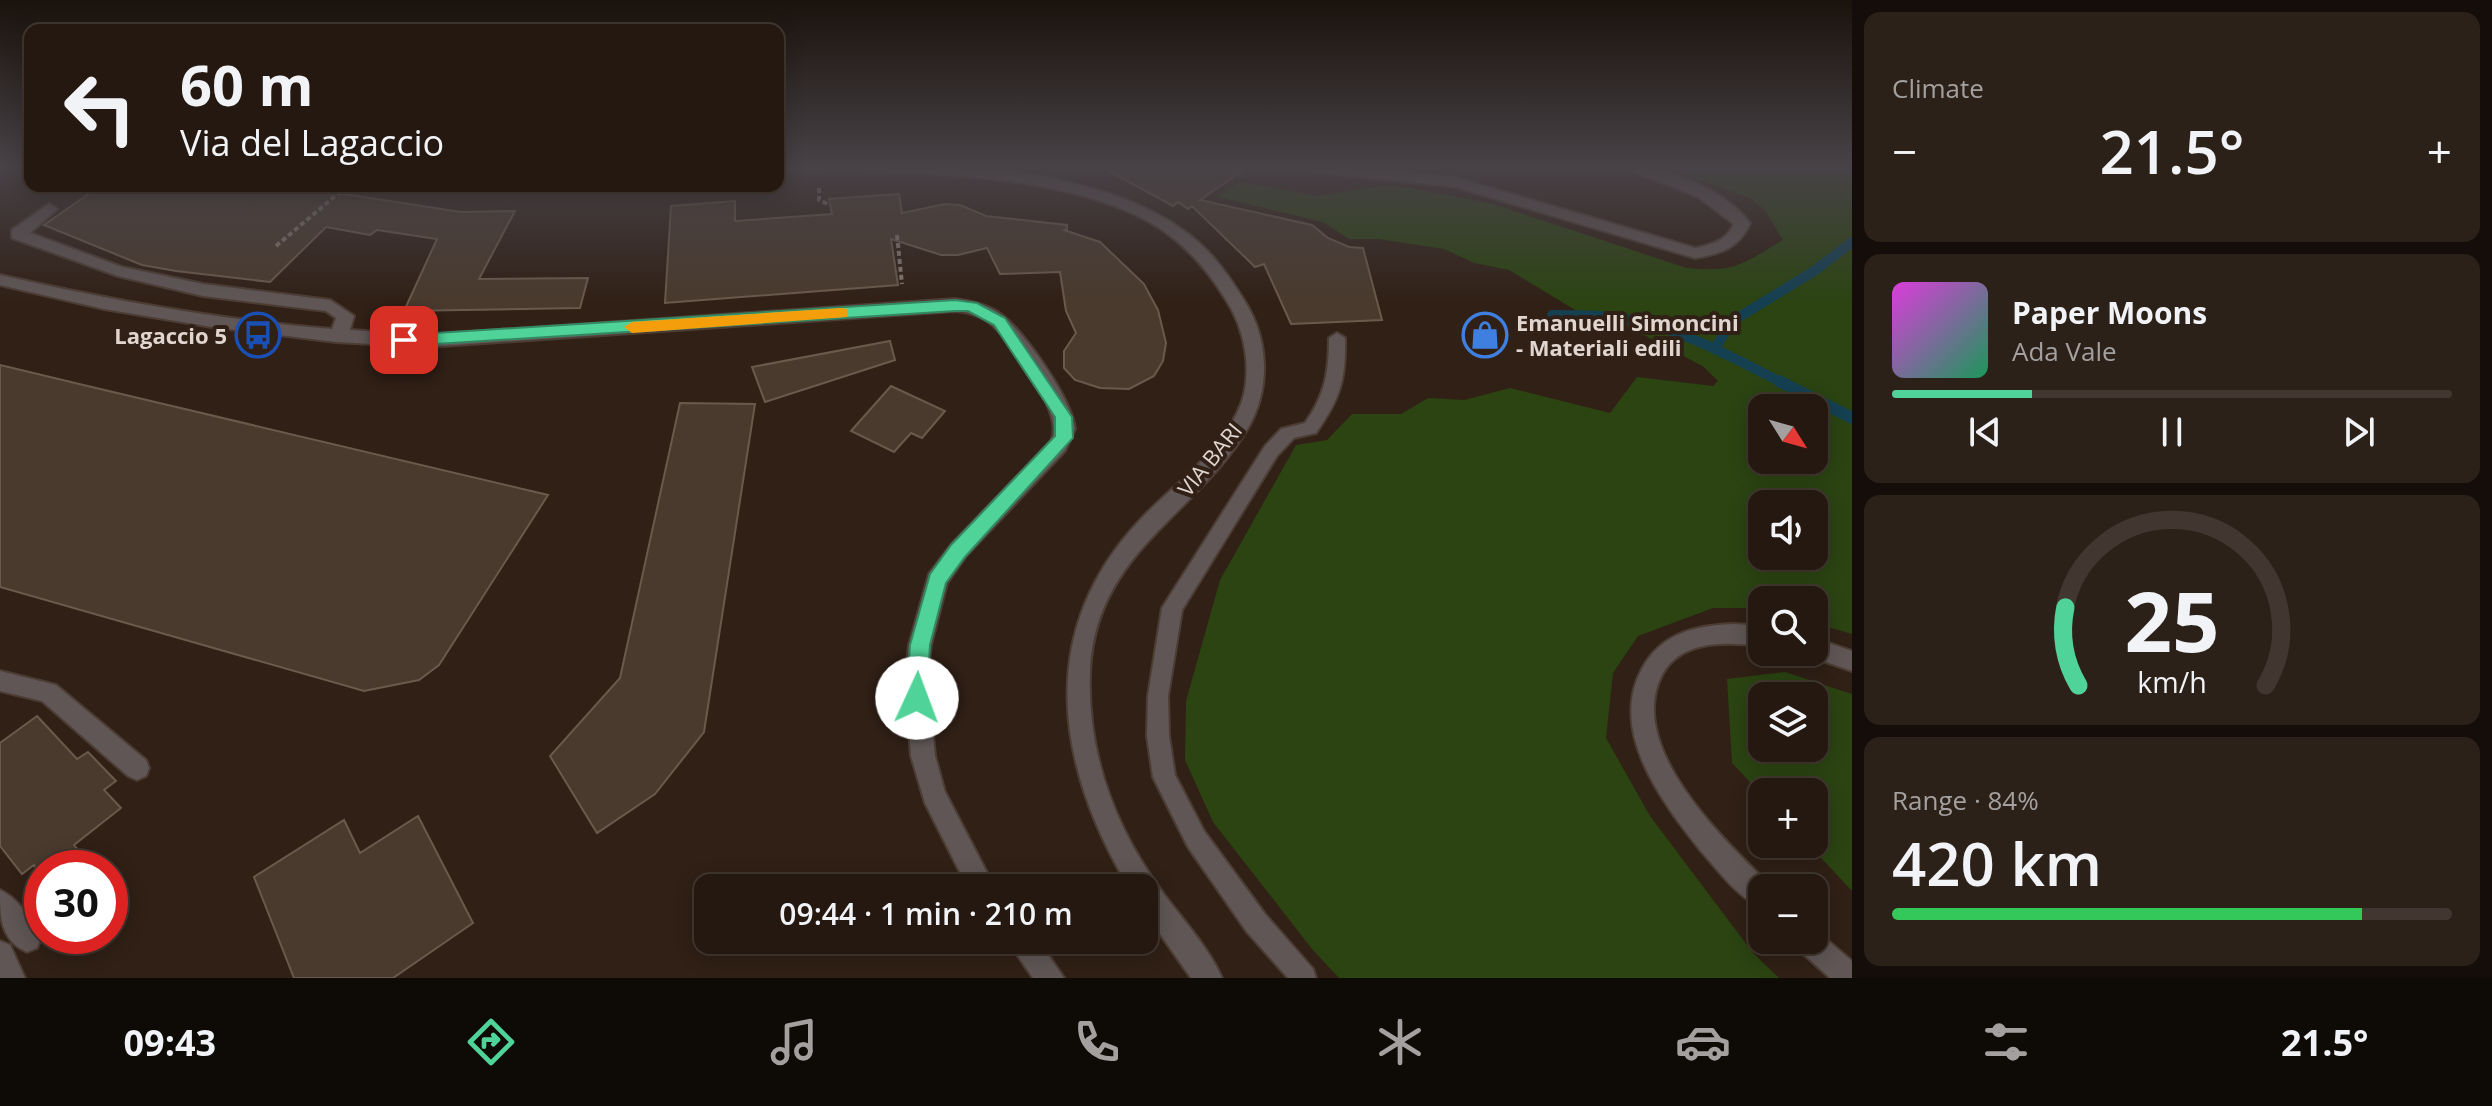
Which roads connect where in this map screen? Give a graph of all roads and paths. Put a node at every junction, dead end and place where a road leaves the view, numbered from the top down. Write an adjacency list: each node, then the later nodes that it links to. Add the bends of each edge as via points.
1 (47, 211): 10 (street, via 18,234 118,271 203,290 330,306 345,316)
2 (318, 211): 7 (path)
3 (1133, 211): 18 (street, VIA BARI, via 1174,232 1207,260 1233,293 1252,334 1255,386 1237,428 1118,563 1099,595 1083,644 1078,707 1086,769 1095,802)
4 (1551, 211): 5 (street, via 1695,253 1727,244 1738,235 1742,223)
5 (1731, 211)
6 (897, 235): 9 (path)
7 (276, 246)
8 (0, 280): 10 (street, via 90,302)
9 (905, 309): 10 (street, via 427,341); 17 (street, via 971,306 999,321 1057,407 1065,428 1058,446 937,580 920,645 916,678 923,756 934,795)
10 (336, 336)
11 (1337, 338): 29 (lane, via 1335,390 1326,407 1310,429 1293,428 1276,444 1172,608 1158,696 1158,736 1170,790 1196,839 1256,923)
12 (1748, 636): 19 (street, via 1704,636 1669,648 1651,669 1642,699 1645,731 1660,772 1686,814)
13 (1828, 653): 14 (street)
14 (1852, 661)
15 (0, 681): 16 (street, via 48,692)
16 (137, 768)
17 (975, 874)
18 (1136, 874)
19 (1748, 882)
20 (0, 903): 22 (street)
21 (1158, 908): 28 (street, VIA BARI)
22 (24, 934)
23 (1032, 954): 27 (street)
24 (1824, 954): 30 (street)
25 (0, 955): 26 (street)
26 (11, 978)
27 (1050, 978)
28 (1208, 978)
29 (1304, 978)
30 (1850, 978)

